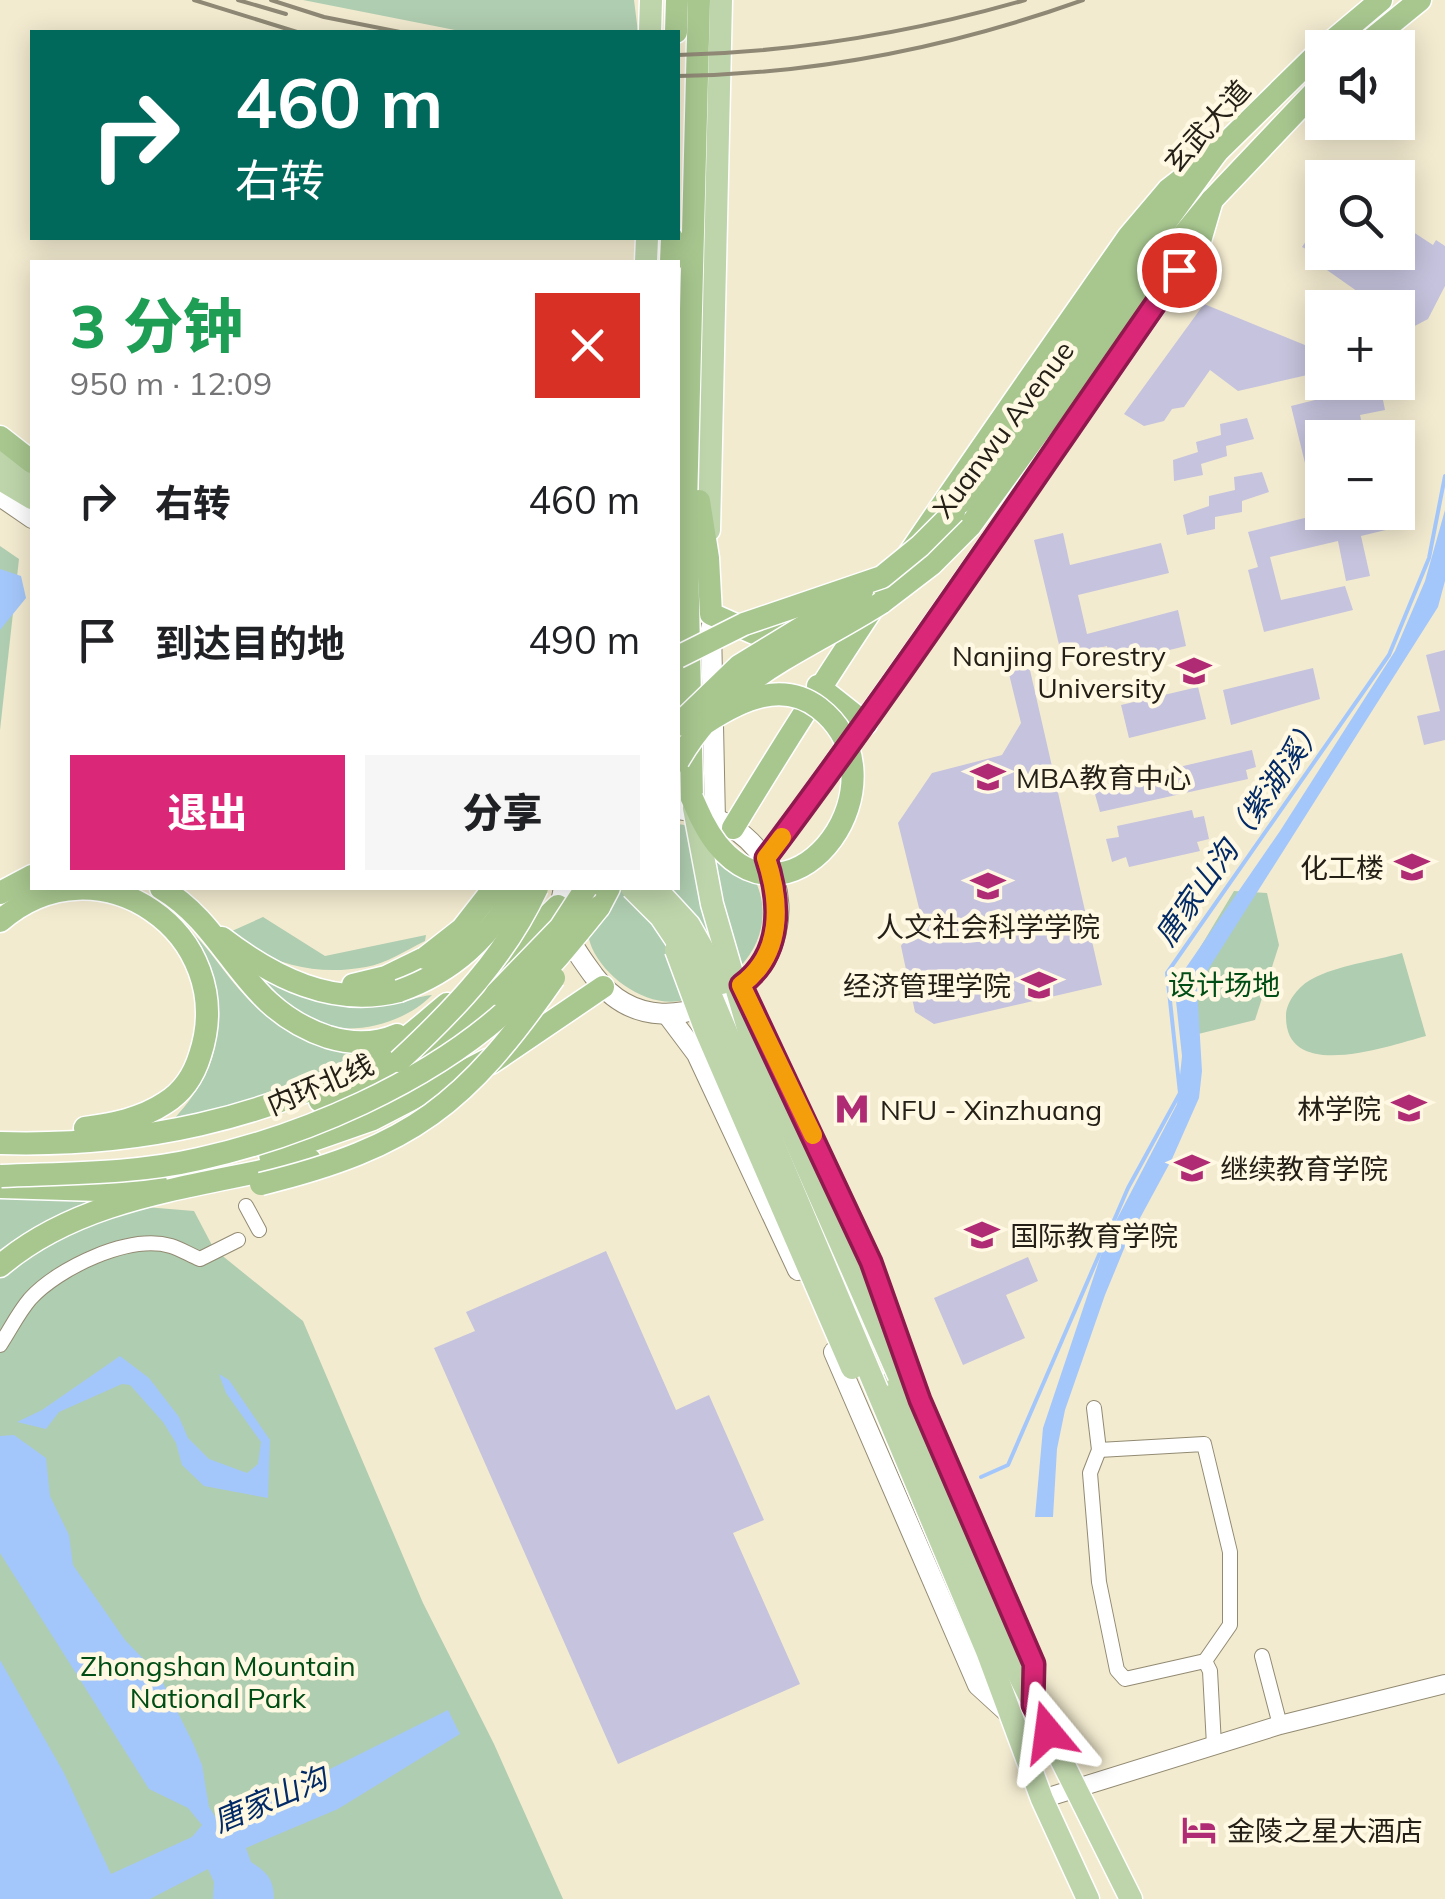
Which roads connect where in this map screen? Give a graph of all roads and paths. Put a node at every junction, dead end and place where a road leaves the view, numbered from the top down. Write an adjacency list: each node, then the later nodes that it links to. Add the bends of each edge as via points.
1 (651, 0): 7 (main road)
2 (677, 0): 8 (highway)
3 (699, 0): 16 (highway)
4 (722, 0): 26 (main road)
5 (1381, 0): 9 (highway, 玄武大道)
6 (1420, 0): 10 (highway)
7 (650, 30)
8 (676, 30)
9 (1345, 30)
10 (1382, 30)
11 (1305, 66): 13 (highway, 玄武大道)
12 (1305, 102): 14 (highway, 玄武大道)
13 (1217, 152): 15 (highway, 玄武大道); 27 (highway, via 1168,190 1130,236)
14 (1212, 200): 15 (highway, 玄武大道); 33 (highway, via 1200,241)
15 (1156, 253): 27 (highway, Xuanwu Avenue, bridge, via 954,512); 31 (highway, Xuanwu Avenue, bridge, via 1036,440 953,545 881,603 752,676)
16 (692, 298): 26 (highway, via 699,516); 35 (highway, bridge)
17 (0, 434): 18 (street); 20 (highway)
18 (30, 452)
19 (0, 460): 22 (main road)
20 (30, 460)
21 (0, 479): 24 (main road)
22 (30, 479)
23 (0, 497): 25 (street)
24 (30, 497)
25 (30, 518)
26 (708, 558): 28 (highway)
27 (882, 582): 28 (highway, via 825,620 792,631 754,633); 29 (highway, bridge, via 744,624); 30 (highway); 32 (highway, bridge, via 739,666)
28 (710, 614): 36 (main road)
29 (680, 656)
30 (818, 686): 33 (highway); 36 (highway)
31 (707, 722): 34 (highway, Xuanwu Avenue, bridge); 35 (highway, bridge, via 750,698 788,694 806,700 847,745 852,790 828,848 780,873 740,864)
32 (680, 723)
33 (866, 724): 37 (highway)
34 (680, 758)
35 (685, 804): 36 (main road); 72 (main road, bridge, via 752,1042)
36 (724, 824): 37 (main road)
37 (766, 858): 56 (main road, via 777,890 775,931 768,957)
38 (30, 877): 49 (highway)
39 (60, 890): 52 (highway, via 32,898)
40 (76, 890): 62 (highway, via 122,894 159,913 175,931 196,965 210,1009 195,1070 166,1103 127,1120)
41 (163, 890): 53 (highway)
42 (485, 890): 54 (highway, via 497,945)
43 (492, 890): 55 (highway, bridge, via 462,929)
44 (517, 890): 55 (highway, bridge, via 465,956 437,975)
45 (536, 890): 54 (highway, bridge)
46 (634, 890): 80 (main road, bridge, via 670,928 706,984)
47 (657, 890): 80 (main road, bridge, via 688,925 719,977)
48 (667, 890): 73 (main road, bridge, via 677,953 698,1013)
49 (0, 893)
50 (598, 894): 61 (highway, bridge, via 521,972); 64 (highway, 内环北线, bridge, via 555,962 504,1012 440,1059 358,1105 198,1160); 66 (highway, bridge, via 553,980 490,1064 434,1113 367,1153 261,1184)
51 (561, 897): 54 (highway); 57 (main road, via 566,936)
52 (0, 921)
53 (203, 924): 55 (highway, via 262,968 299,983 350,996); 59 (highway, via 263,999 306,1029 373,1042)
54 (483, 978): 59 (highway); 61 (highway, bridge)
55 (393, 984)
56 (741, 985): 58 (main road, via 709,1008); 74 (main road, via 871,1262)
57 (603, 987): 58 (main road, via 632,1006); 60 (highway)
58 (667, 1014): 76 (main road, via 697,1054)
59 (419, 1025): 62 (highway, via 388,1051 324,1084 232,1118 132,1137 53,1145)
60 (524, 1042): 65 (highway, via 373,1119 280,1152 98,1190); 66 (highway, via 381,1133 341,1151)
61 (400, 1061): 63 (highway, 内环北线, via 262,1124 147,1150)
62 (0, 1142)
63 (0, 1154)
64 (0, 1176)
65 (0, 1188)
66 (138, 1199): 70 (highway, via 54,1227)
67 (246, 1206): 68 (street)
68 (258, 1230)
69 (238, 1240): 71 (street, via 200,1258 168,1245 91,1257 30,1300)
70 (0, 1266)
71 (0, 1345)
72 (899, 1376): 74 (main road)
73 (862, 1392): 76 (main road)
74 (920, 1400): 82 (main road, via 1034,1664)
75 (1094, 1408): 77 (street)
76 (863, 1416): 82 (main road, via 978,1685)
77 (1098, 1450): 79 (street, via 1090,1473 1098,1582 1117,1670 1125,1679); 79 (street, via 1204,1444 1230,1552 1230,1625)
78 (1262, 1656): 83 (street)
79 (1205, 1661): 84 (street)
80 (1002, 1662): 82 (main road)
81 (1445, 1684): 83 (street)
82 (1023, 1711): 85 (main road); 86 (main road)
83 (1280, 1725): 84 (street)
84 (1214, 1745): 85 (street)
85 (1076, 1787): 86 (street); 88 (main road)
86 (1042, 1799): 87 (main road)
87 (1088, 1899)
88 (1131, 1899)

